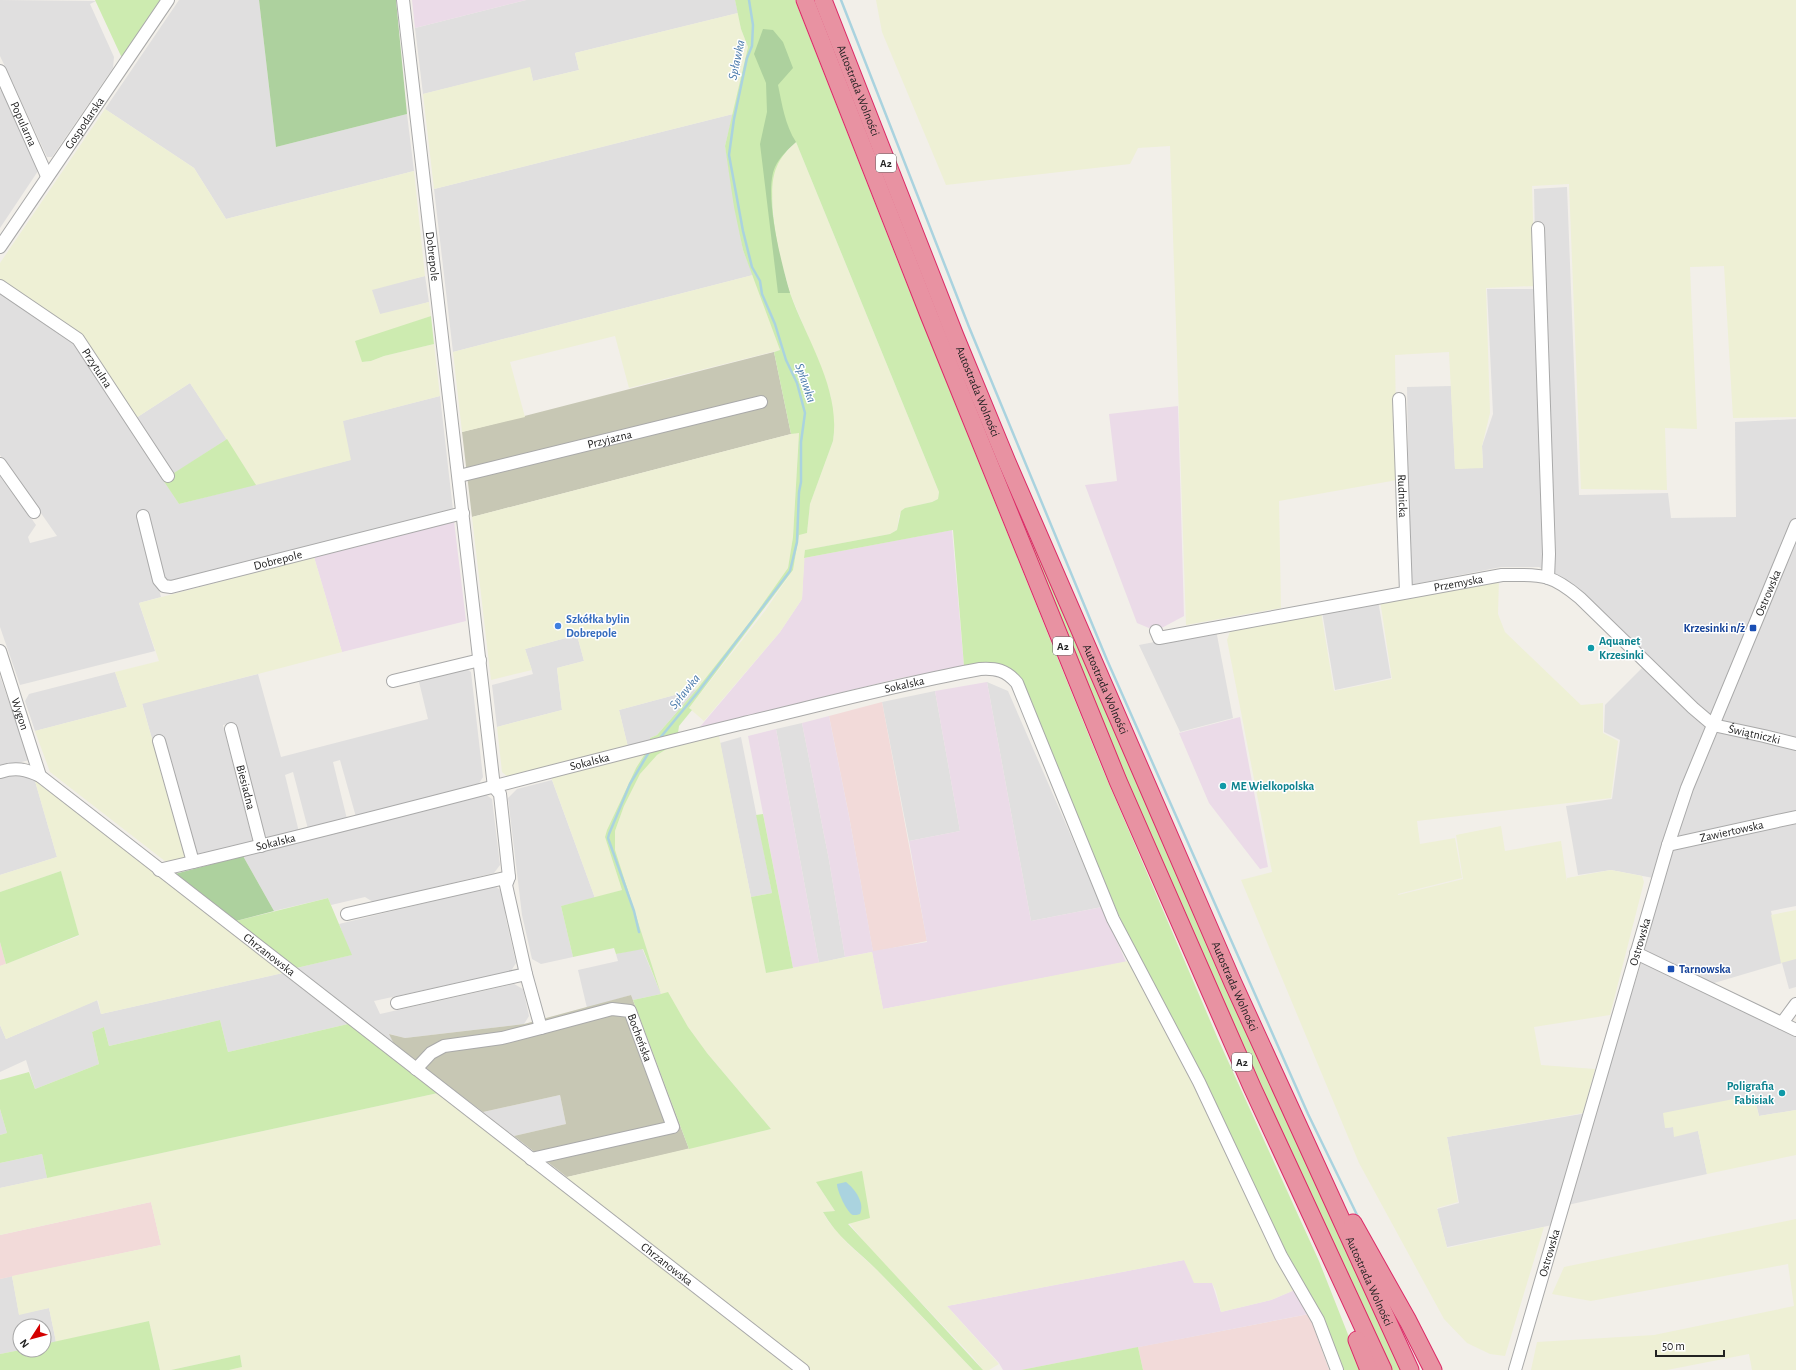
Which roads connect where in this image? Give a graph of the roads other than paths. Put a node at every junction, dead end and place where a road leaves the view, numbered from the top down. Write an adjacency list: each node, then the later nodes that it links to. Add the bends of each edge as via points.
1 (168, 0): 6 (street, Gospodarska)
2 (404, 0): 14 (street, Dobrepole)
3 (805, 0): 49 (highway, Autostrada Wolności / A2, via 926,308 1118,782)
4 (823, 0): 47 (highway, Autostrada Wolności / A2, via 1007,462)
5 (1, 77): 6 (street, Popularna)
6 (47, 176): 8 (street, Gospodarska)
7 (1538, 228): 19 (street)
8 (0, 247)
9 (0, 286): 13 (street, Przytulna, via 78,339)
10 (1399, 399): 20 (street, Rudnicka)
11 (761, 402): 14 (street, Przyjazna)
12 (0, 464): 15 (street)
13 (168, 476)
14 (459, 476): 16 (street, Dobrepole)
15 (34, 512)
16 (463, 513): 17 (street, Dobrepole, via 171,587 164,586 159,580); 23 (street, Dobrepole)
17 (143, 516)
18 (1796, 525): 25 (street, Ostrowska)
19 (1548, 578): 20 (street, Przemyska, via 1539,575 1502,575); 25 (street, Przemyska, via 1564,585 1580,598)
20 (1406, 592): 21 (street, Przemyska, via 1159,638)
21 (1156, 631)
22 (0, 651): 30 (street, Wygon)
23 (480, 660): 24 (street); 31 (street, Dobrepole)
24 (393, 681)
25 (1712, 725): 28 (street, Świątniczki); 33 (street, Ostrowska, via 1686,788)
26 (231, 729): 34 (street, Biesiadna)
27 (159, 741): 35 (street)
28 (1796, 744)
29 (0, 772): 30 (street, Chrzanowska, via 18,769)
30 (40, 776): 36 (street, Chrzanowska)
31 (494, 787): 34 (street, Sokalska); 37 (street, via 500,794); 51 (street, Sokalska, via 765,718 969,671 993,668 1010,675 1017,683 1113,919 1199,1082 1281,1256 1318,1320)
32 (1796, 817): 33 (street, Zawiertowska)
33 (1668, 845): 39 (street, Ostrowska)
34 (261, 846): 35 (street, Sokalska)
35 (193, 862): 36 (street, Sokalska)
36 (159, 870): 46 (street, Chrzanowska)
37 (509, 877): 38 (street); 40 (street, via 506,885)
38 (347, 914)
39 (1636, 953): 43 (street); 56 (street, Ostrowska)
40 (526, 974): 41 (street); 44 (street)
41 (396, 1003)
42 (1796, 1004): 43 (street)
43 (1782, 1023): 45 (street)
44 (541, 1028): 46 (street, Bocheńska, via 502,1038 444,1046 431,1053); 48 (street, Bocheńska, via 612,1009 630,1011 673,1127)
45 (1796, 1030)
46 (416, 1069): 48 (street, Chrzanowska)
47 (1296, 1124): 54 (highway, Autostrada Wolności / A2); 55 (highway, via 1383,1274)
48 (530, 1159): 50 (street, Chrzanowska)
49 (1330, 1256): 52 (highway, via 1341,1298); 53 (highway, Autostrada Wolności / A2)
50 (803, 1370)
51 (1337, 1370)
52 (1369, 1370)
53 (1383, 1370)
54 (1410, 1370)
55 (1433, 1370)
56 (1515, 1370)

